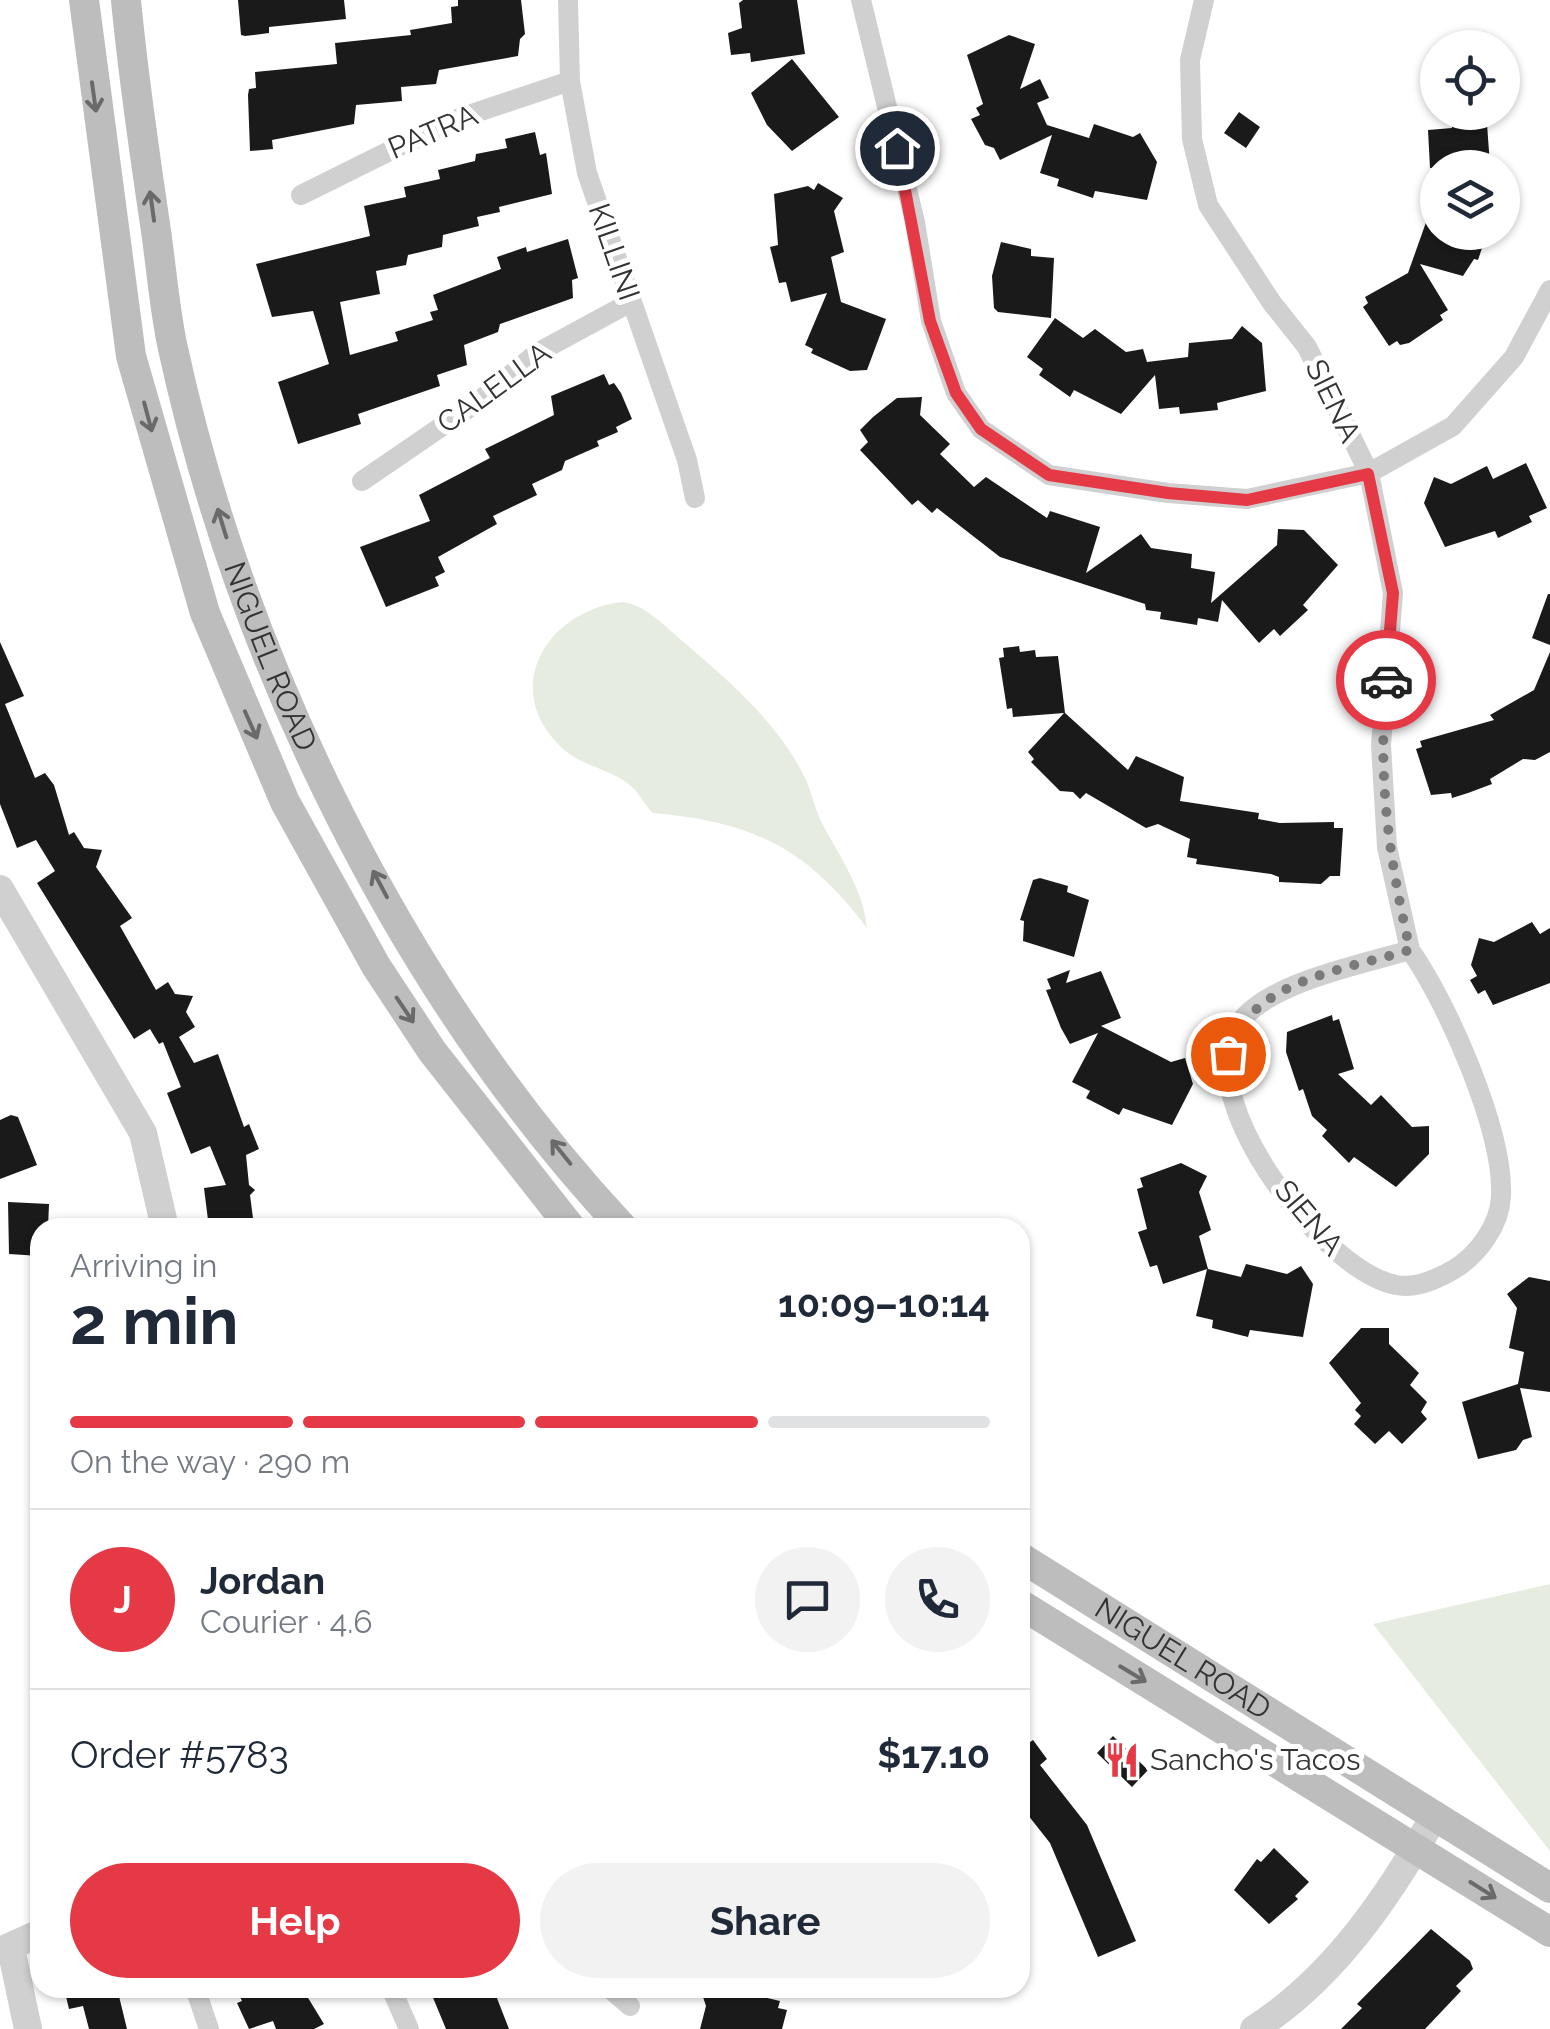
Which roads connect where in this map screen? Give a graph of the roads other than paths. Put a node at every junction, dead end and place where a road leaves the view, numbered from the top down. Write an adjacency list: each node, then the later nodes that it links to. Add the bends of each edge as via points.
1 (84, 0): 16 (main road, NIGUEL ROAD, one-way to 16, via 131,356 205,613 284,802 376,966)
2 (126, 0): 17 (main road, NIGUEL ROAD, one-way to 2, via 473,1038 417,954 322,785 246,601 172,343)
3 (568, 0): 6 (street, KILLINI)
4 (861, 0): 10 (street, via 914,222 930,321 956,393 981,429 1049,475 1168,493 1247,500)
5 (1204, 0): 10 (street, SIENA, via 1190,60 1192,139 1208,204 1307,347)
6 (570, 80): 7 (street, PATRA, via 448,122); 9 (street, KILLINI, via 587,174)
7 (301, 195)
8 (1550, 290): 10 (street, via 1514,357 1452,426)
9 (631, 302): 11 (street, CALELLA, via 537,353); 12 (street, KILLINI, via 688,460)
10 (1368, 474): 14 (street, SIENA, via 1393,593 1381,745 1386,847)
11 (362, 481)
12 (695, 498)
13 (0, 889): 15 (street, via 143,1133)
14 (1410, 950): 14 (street, SIENA, via 1283,989 1234,1030 1228,1054 1231,1096 1251,1144 1302,1217 1353,1268 1398,1286 1434,1281 1466,1262 1489,1235 1501,1197 1493,1140 1471,1070)
15 (163, 1218)
16 (562, 1218)
17 (615, 1218)
18 (1030, 1564): 19 (main road, NIGUEL ROAD)
19 (1068, 1589): 21 (main road); 22 (main road, NIGUEL ROAD)
20 (1030, 1611): 21 (main road, NIGUEL ROAD)
21 (1050, 1624): 23 (main road, NIGUEL ROAD, one-way to 23)
22 (1435, 1815): 23 (street); 24 (main road, NIGUEL ROAD)
23 (1416, 1848): 25 (main road, NIGUEL ROAD, one-way to 25); 35 (street, via 1315,1981)
24 (1550, 1888)
25 (1550, 1932)
26 (30, 1937): 27 (street)
27 (5, 1949): 32 (street)
28 (198, 1998): 33 (street)
29 (395, 1998): 34 (street)
30 (621, 1998): 31 (street)
31 (630, 2006)
32 (28, 2029)
33 (209, 2029)
34 (409, 2029)
35 (1254, 2029)

